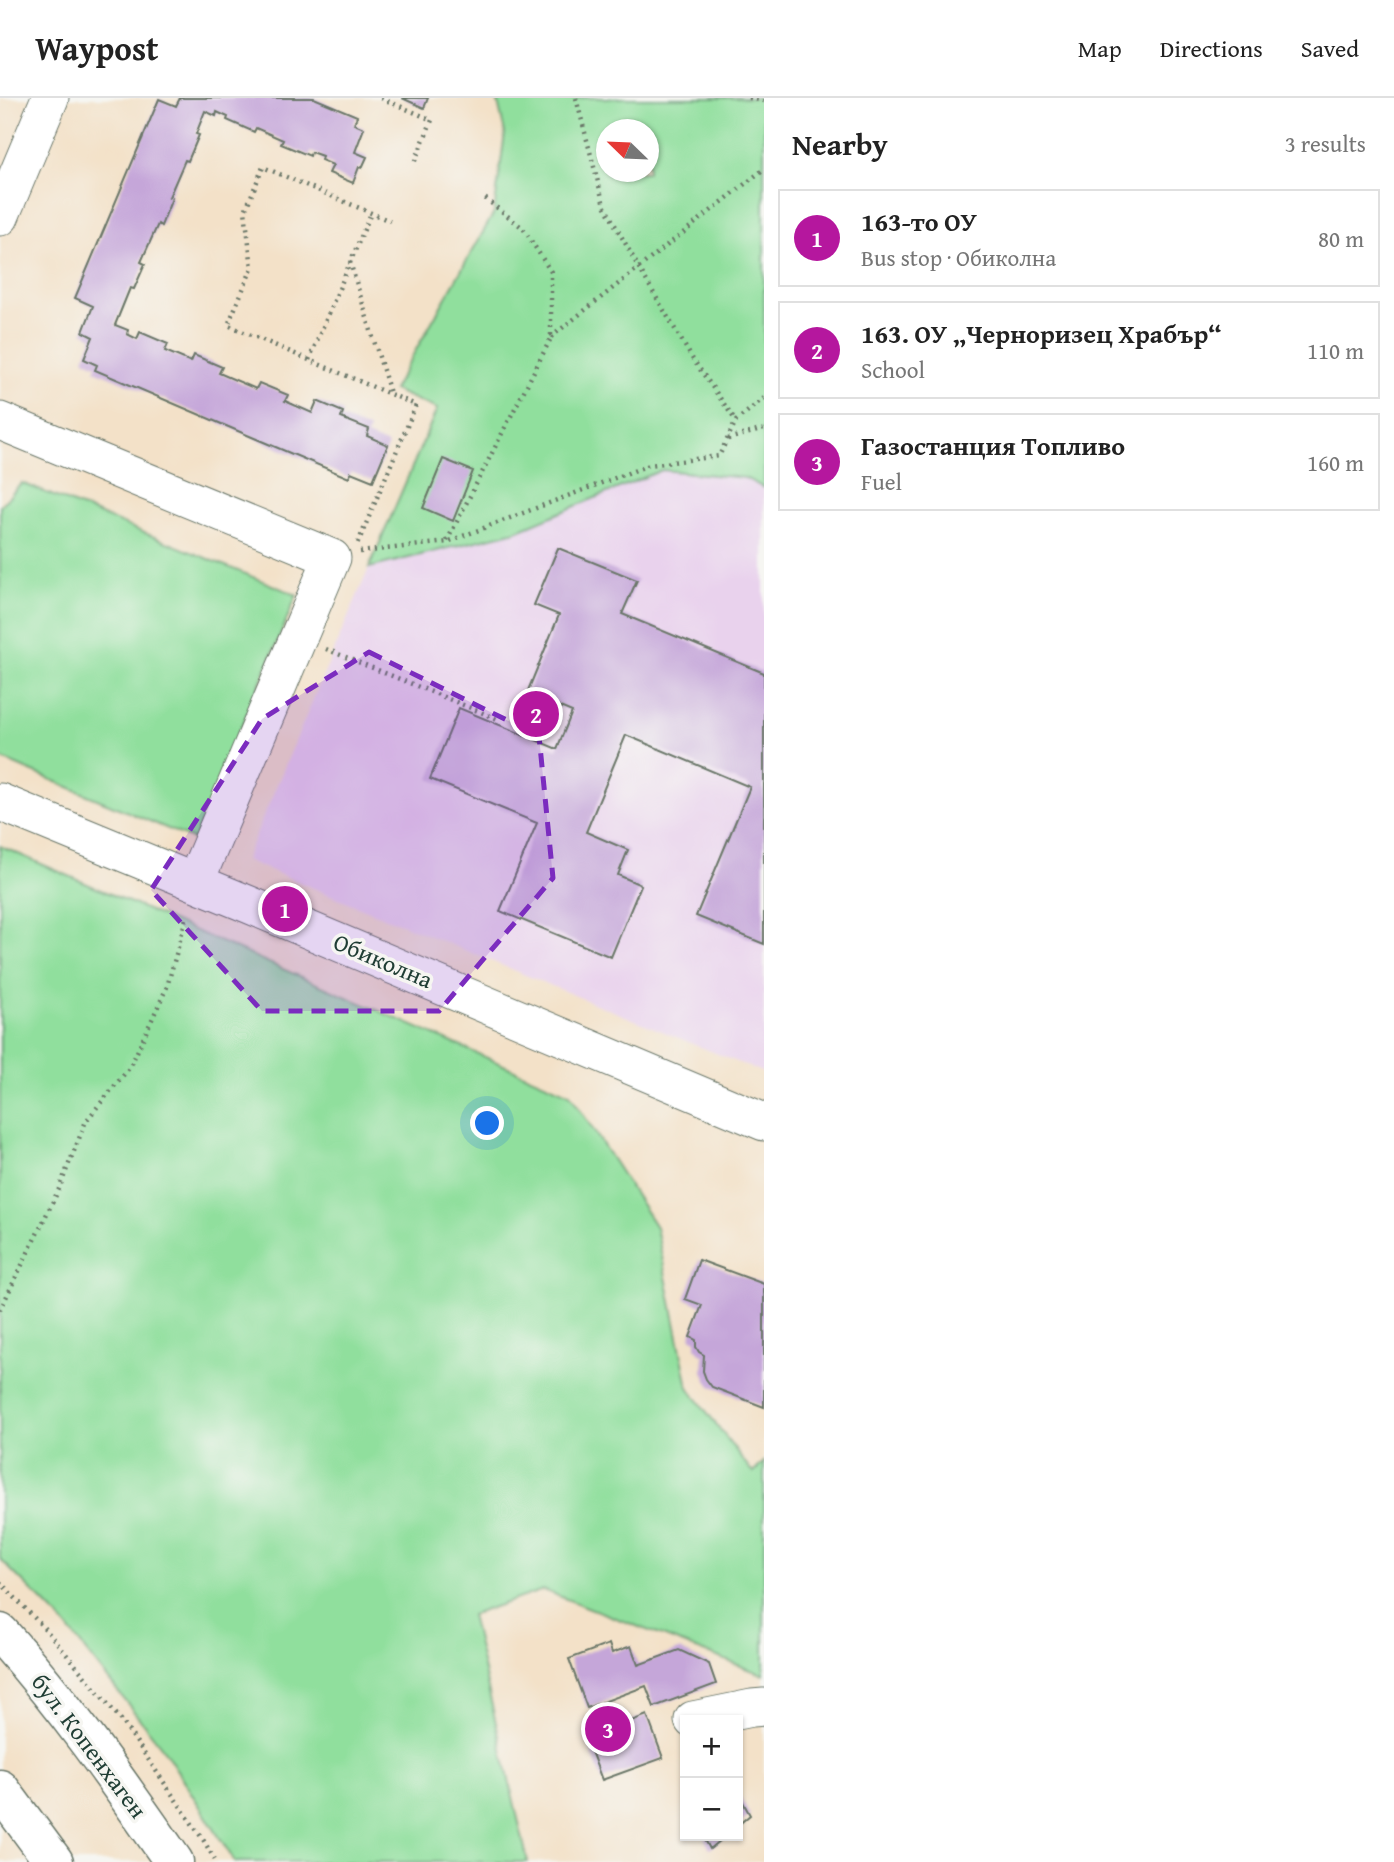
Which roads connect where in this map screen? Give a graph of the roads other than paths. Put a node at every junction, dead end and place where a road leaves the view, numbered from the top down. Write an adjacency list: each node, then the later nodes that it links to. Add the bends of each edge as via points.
1 (50, 98): 2 (street)
2 (4, 195)
3 (0, 421): 5 (street, via 332,558)
4 (0, 802): 5 (street, Обиколна)
5 (195, 882): 6 (street, Обиколна)
6 (764, 1122)
7 (0, 1633): 12 (main road, бул. Копенхаген, via 91,1743)
8 (764, 1707): 9 (street)
9 (719, 1715)
10 (0, 1789): 11 (main road)
11 (54, 1862)
12 (174, 1862)

